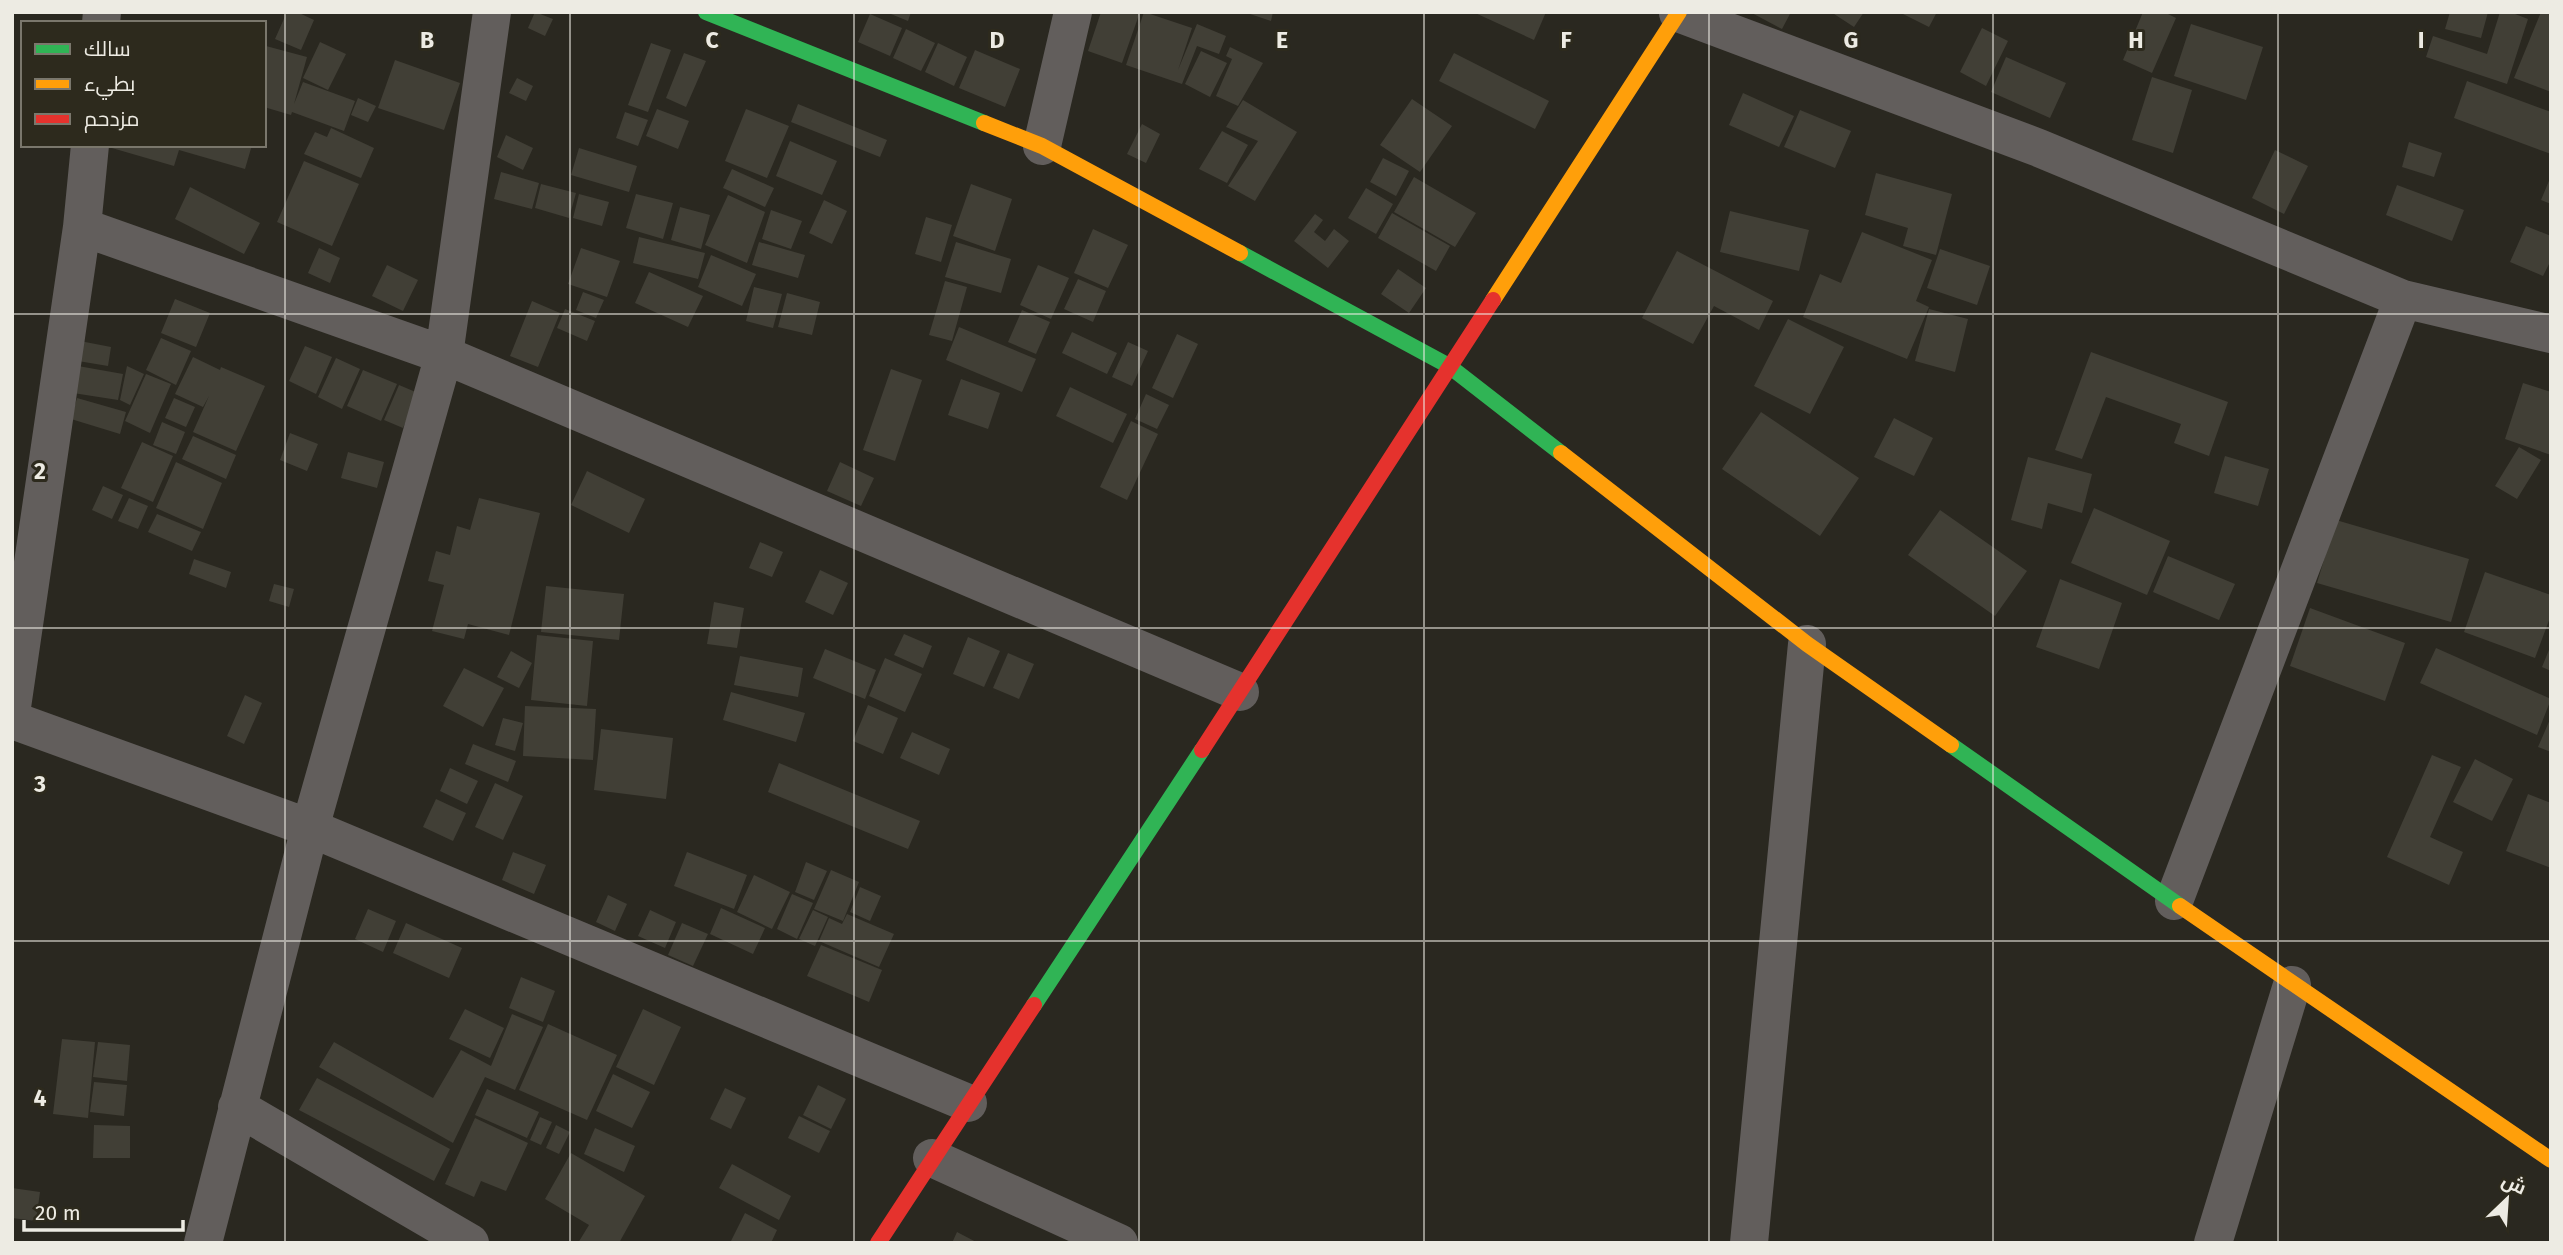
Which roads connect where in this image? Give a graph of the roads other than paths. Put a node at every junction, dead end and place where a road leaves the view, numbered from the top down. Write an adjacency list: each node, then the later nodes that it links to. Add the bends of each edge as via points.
1 (492, 12): 10 (street)
2 (706, 12): 5 (street)
3 (1073, 12): 5 (street)
4 (1679, 13): 8 (street, via 2039,148); 11 (street)
5 (1042, 146): 11 (street)
6 (90, 147): 7 (street)
7 (82, 227): 10 (street); 14 (street)
8 (2403, 299): 9 (street); 17 (street)
9 (2551, 334)
10 (444, 355): 13 (street); 16 (street)
11 (1449, 366): 12 (street); 13 (street)
12 (1807, 644): 17 (street); 27 (street)
13 (1240, 692): 19 (street)
14 (12, 707)
15 (12, 720): 16 (street)
16 (310, 828): 19 (street); 20 (street)
17 (2174, 901): 18 (street)
18 (2292, 985): 22 (street); 28 (street)
19 (968, 1102): 21 (street)
20 (237, 1107): 23 (street); 24 (street)
21 (932, 1158): 25 (street); 26 (street)
22 (2551, 1160)
23 (203, 1243)
24 (470, 1243)
25 (878, 1243)
26 (1119, 1243)
27 (1749, 1243)
28 (2213, 1243)

